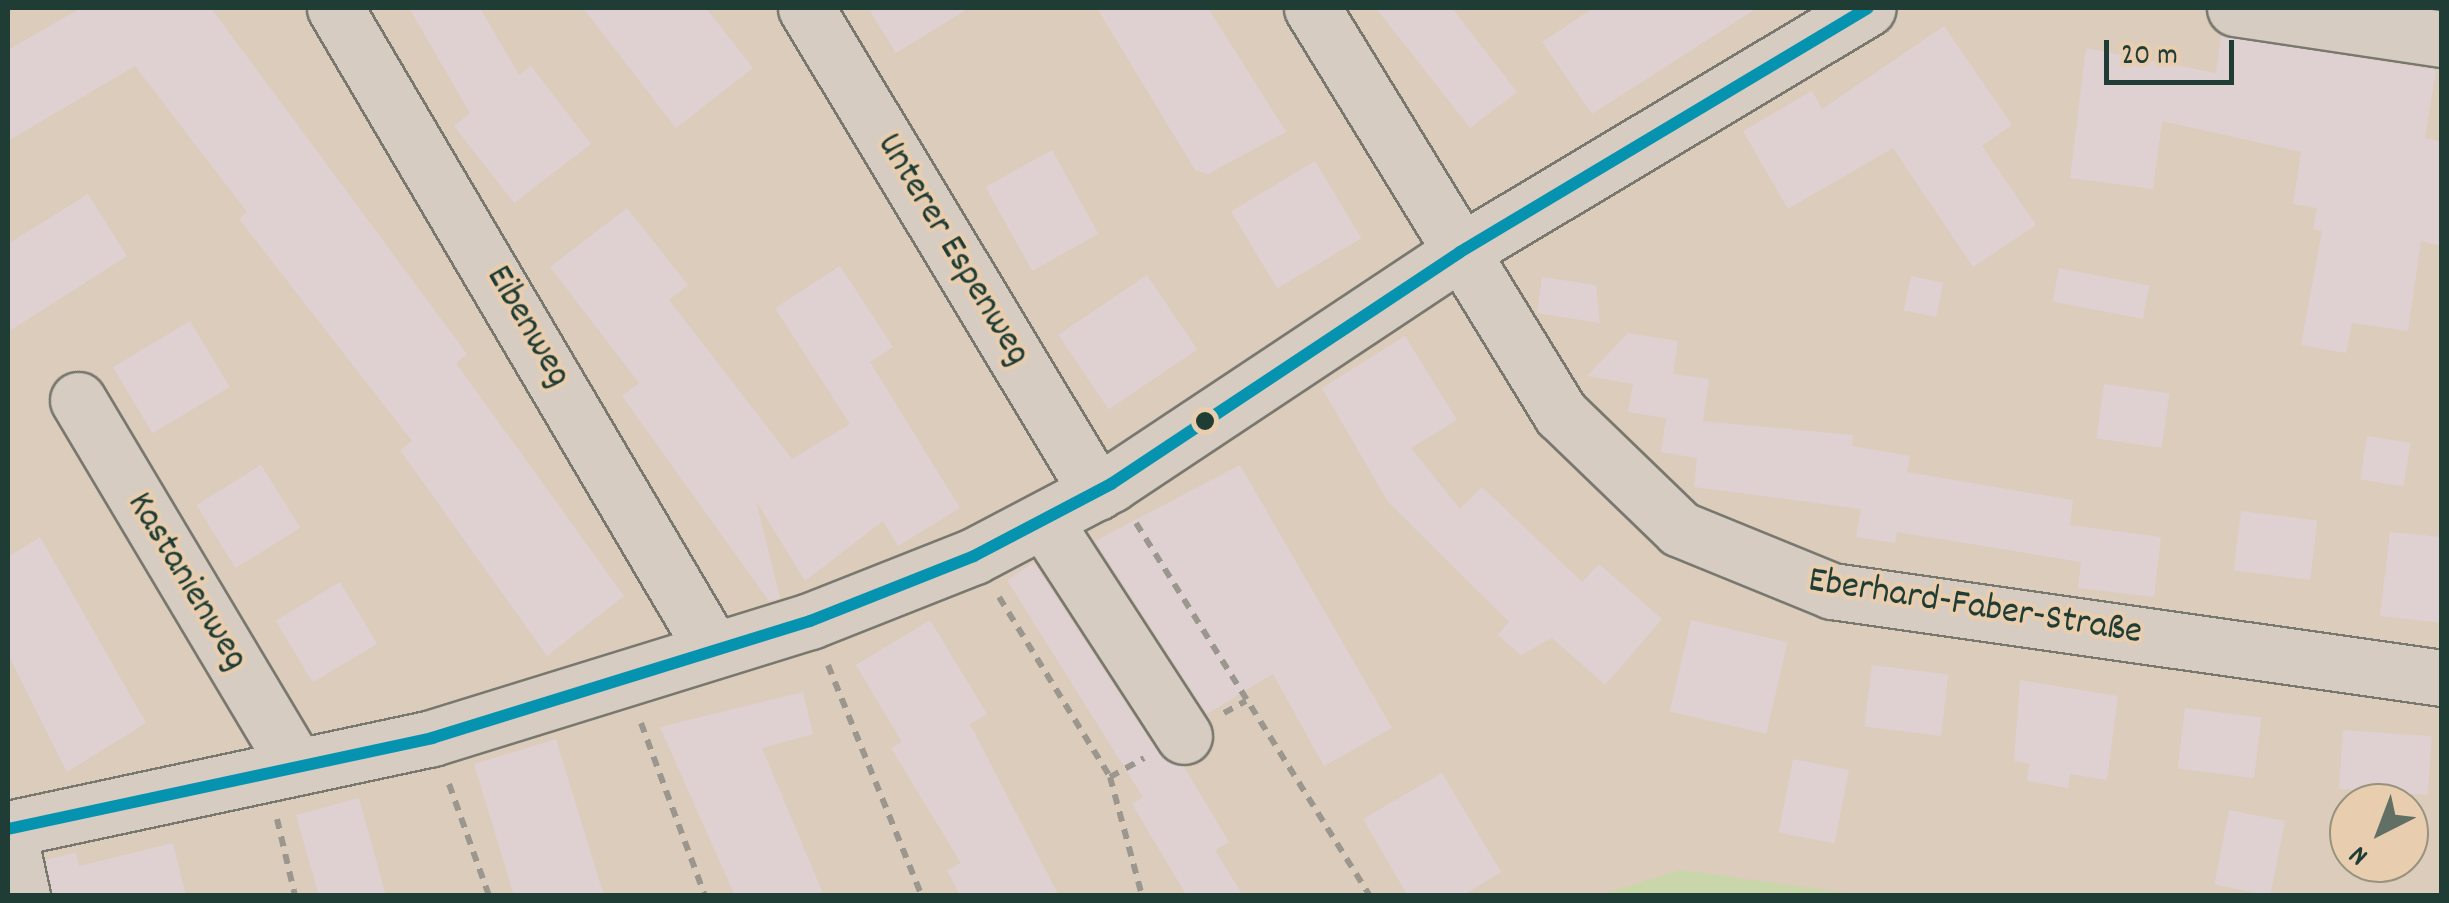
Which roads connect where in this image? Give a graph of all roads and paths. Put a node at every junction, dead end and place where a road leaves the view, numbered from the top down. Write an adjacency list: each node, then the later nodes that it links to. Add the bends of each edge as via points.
1 (335, 8): 13 (street, Eibenweg)
2 (806, 8): 9 (street, Unterer Espenweg)
3 (1312, 8): 7 (street, Eberhard-Faber-Straße)
4 (1868, 8): 7 (street)
5 (2235, 8): 6 (street)
6 (2442, 39)
7 (1460, 252): 9 (street); 15 (street, Eberhard-Faber-Straße, via 1561,414 1620,480 1724,554 1832,591)
8 (78, 400): 18 (street, Kastanienweg)
9 (1104, 488): 10 (street); 26 (path)
10 (1045, 522): 11 (street); 16 (street)
11 (974, 556): 12 (street); 25 (path, via 1110,777)
12 (810, 621): 13 (street); 24 (path)
13 (713, 650): 14 (street)
14 (624, 678): 17 (street); 23 (path)
15 (2442, 678)
16 (1184, 736)
17 (432, 738): 18 (street); 22 (path)
18 (280, 767): 19 (street); 21 (path)
19 (8, 830): 20 (street)
20 (22, 896)
21 (295, 896)
22 (488, 896)
23 (705, 896)
24 (922, 896)
25 (1142, 896)
26 (1370, 896)

